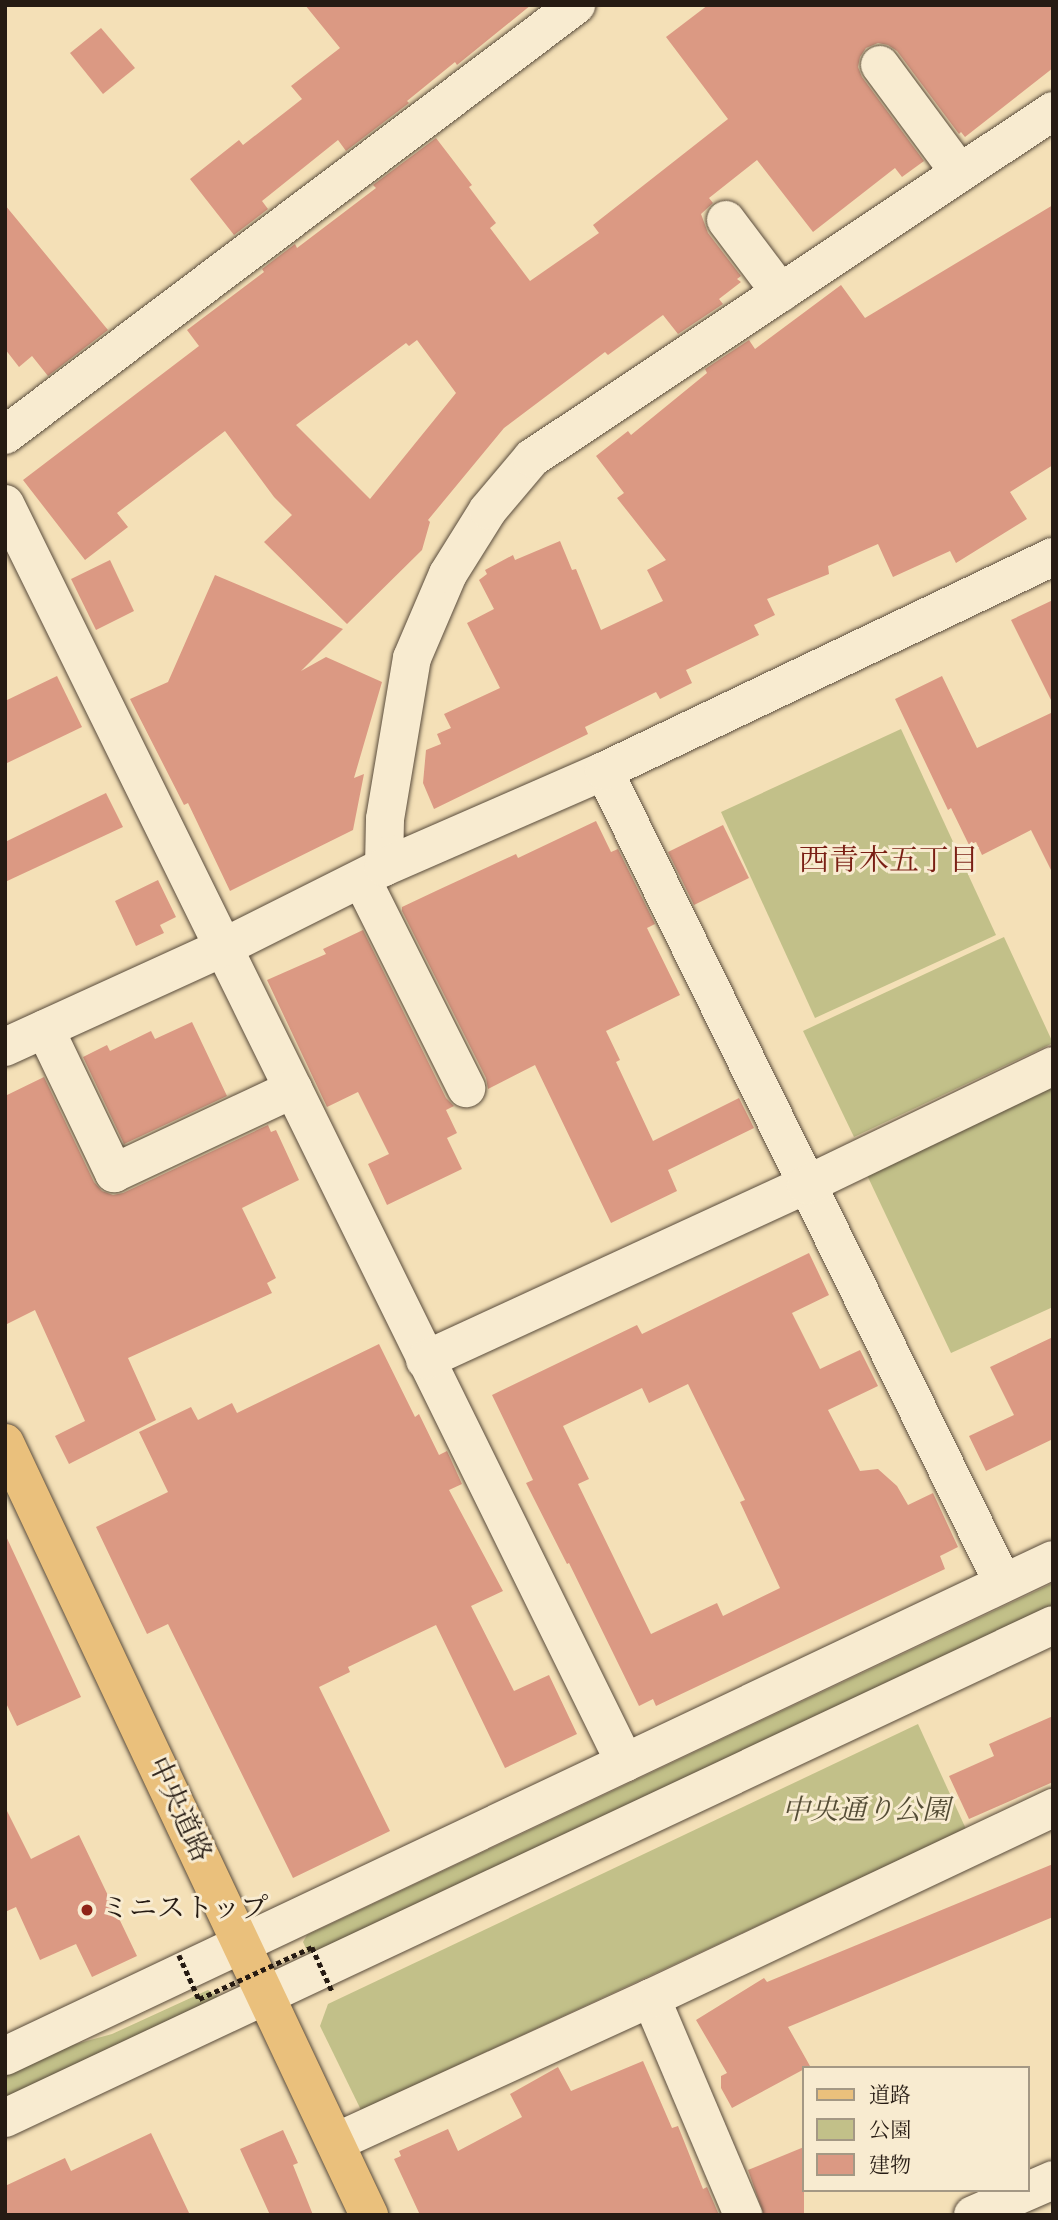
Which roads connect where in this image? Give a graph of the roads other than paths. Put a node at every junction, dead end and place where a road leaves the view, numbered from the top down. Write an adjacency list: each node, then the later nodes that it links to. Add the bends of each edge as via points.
1 (576, 5): 7 (street)
2 (880, 65): 4 (street)
3 (1053, 111): 4 (street)
4 (960, 173): 6 (street)
5 (726, 220): 6 (street)
6 (781, 293): 11 (street, via 532,458 488,510 448,574 412,658)
7 (5, 435)
8 (5, 504): 12 (street)
9 (1053, 557): 10 (street)
10 (604, 771): 11 (street); 18 (street)
11 (373, 874): 12 (street); 16 (street)
12 (224, 947): 13 (street); 17 (street)
13 (45, 1029): 14 (street); 17 (street, via 114,1173)
14 (5, 1047)
15 (1053, 1066): 18 (street)
16 (466, 1088)
17 (293, 1089): 19 (street)
18 (806, 1185): 19 (street); 22 (street)
19 (425, 1360): 24 (street)
20 (5, 1443): 26 (main road, 中央道路)
21 (1053, 1560): 22 (street)
22 (1003, 1583): 24 (street)
23 (1053, 1625): 27 (street)
24 (625, 1763): 26 (street)
25 (1053, 1808): 28 (street)
26 (242, 1945): 27 (main road, 中央道路); 29 (street)
27 (265, 1994): 30 (street); 31 (main road, 中央道路)
28 (651, 1998): 31 (street); 36 (street)
29 (5, 2056)
30 (5, 2118)
31 (336, 2142): 35 (main road, 中央道路)
32 (1053, 2180): 33 (street)
33 (1030, 2190)
34 (1026, 2192): 37 (street)
35 (369, 2215)
36 (743, 2215)
37 (973, 2215)

